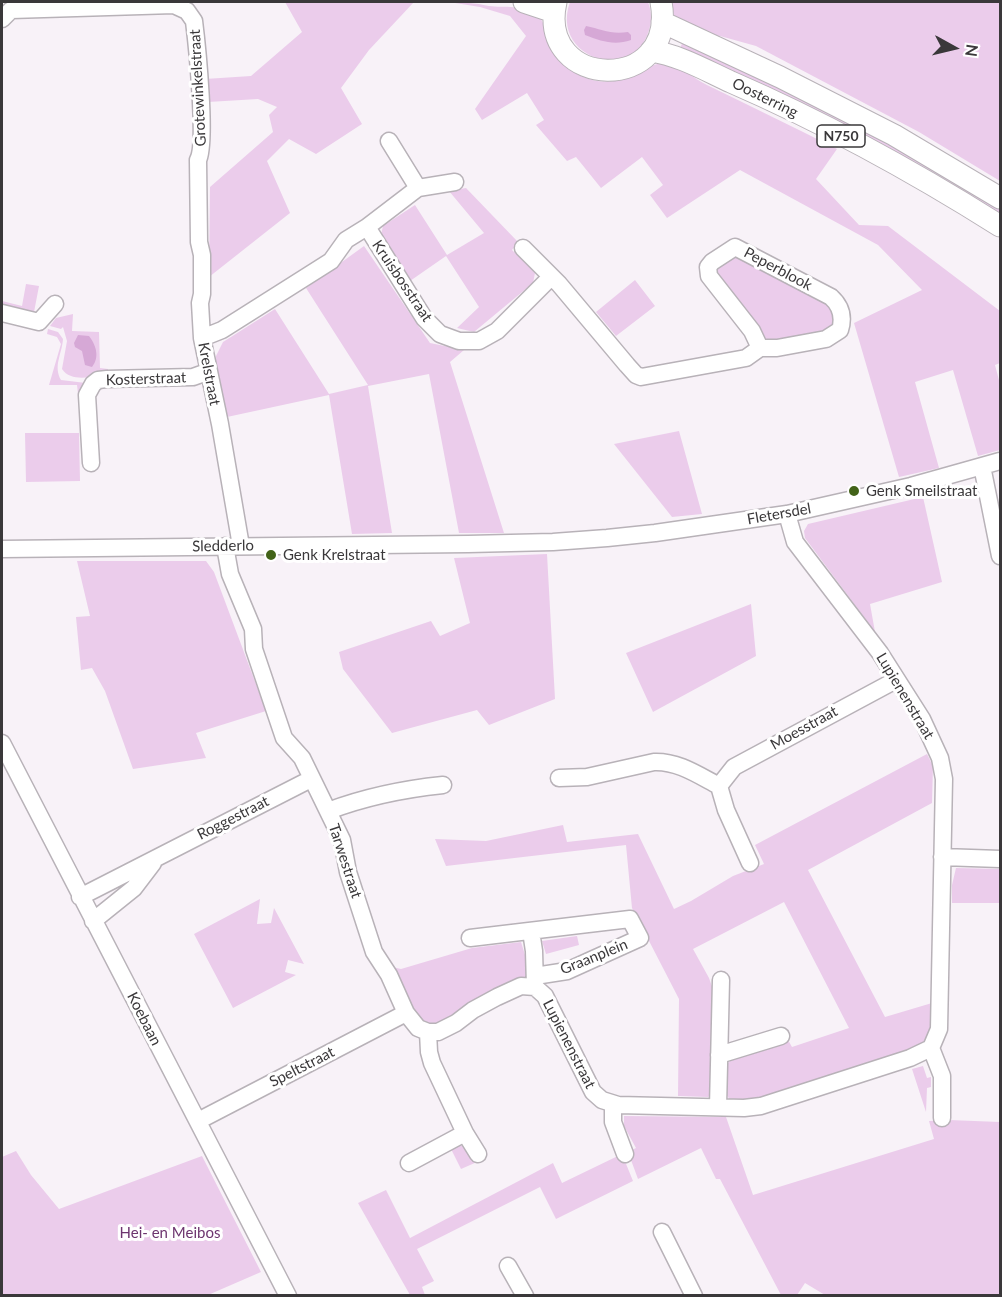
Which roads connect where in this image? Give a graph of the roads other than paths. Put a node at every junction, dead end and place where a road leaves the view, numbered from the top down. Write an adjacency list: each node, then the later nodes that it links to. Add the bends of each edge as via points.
1 (524, 2): 2 (main road)
2 (555, 7): 5 (main road, via 555,29 562,45 588,68 622,70)
3 (662, 12): 5 (main road, Oosterring, via 659,38); 9 (main road, Oosterring / N750, via 894,135)
4 (6, 14): 10 (street, Grotewinkelstraat, via 174,5 187,11 194,21 196,41 201,126)
5 (651, 51): 11 (main road, Oosterring / N750, via 673,56 766,97 880,156)
6 (389, 141): 8 (street)
7 (455, 182): 8 (street, Kruisbosstraat)
8 (418, 189): 12 (street, Kruisbosstraat)
9 (1000, 198)
10 (199, 200): 17 (street, Krelstraat)
11 (1000, 226)
12 (367, 227): 14 (street, Kruisbosstraat, via 424,318 440,334 459,340 479,341 497,331); 17 (street, Kruisbosstraat, via 346,240 331,261 222,330)
13 (523, 248): 14 (street)
14 (551, 276): 18 (street, Peperblook, via 636,375 746,358)
15 (56, 304): 16 (street, via 39,322)
16 (2, 313)
17 (202, 338): 19 (street, Krelstraat)
18 (760, 348): 18 (street, Peperblook, via 833,336 840,330 842,315 831,297 735,247 712,262 709,276 752,331)
19 (207, 372): 21 (street, Kosterstraat, via 193,377 98,380 87,395); 25 (street, Krelstraat, via 220,424)
20 (1000, 461): 22 (street, Fletersdel)
21 (91, 464)
22 (982, 466): 23 (street, Fletersdel); 27 (street)
23 (787, 514): 24 (street, Fletersdel, via 655,533); 28 (street, Lupienenstraat, via 795,542 880,653)
24 (553, 542): 25 (street, Sledderlo)
25 (233, 546): 26 (street, Sledderlo); 31 (street, Tarwestraat, via 231,574 253,628 254,649 284,738 302,758)
26 (2, 549)
27 (1000, 556)
28 (896, 680): 33 (street, Moesstraat, via 734,767); 35 (street, Lupienenstraat, via 922,719 940,758 944,779)
29 (2, 743): 39 (street, Koebaan)
30 (559, 778): 33 (street, via 587,777 665,761)
31 (311, 779): 34 (street, Tarwestraat); 37 (street, Roggestraat)
32 (443, 785): 34 (street, via 412,788)
33 (719, 786): 38 (street)
34 (328, 811): 45 (street, Tarwestraat, via 342,840 348,872 374,952 390,975)
35 (942, 857): 36 (street); 48 (street, Lupienenstraat, via 939,1029)
36 (1000, 859)
37 (156, 860): 39 (street, Roggestraat); 40 (street, Roggestraat, via 134,888)
38 (750, 863)
39 (80, 897): 40 (street, Koebaan)
40 (93, 921): 53 (street, Koebaan)
41 (531, 931): 42 (street, Graanplein); 44 (street); 44 (street, Graanplein, via 630,919 640,938)
42 (470, 938)
43 (721, 980): 49 (street)
44 (535, 982): 46 (street, Lupienenstraat, via 473,1010 438,1032); 50 (street, Lupienenstraat, via 593,1092)
45 (406, 1013): 46 (street, Tarwestraat, via 418,1028); 53 (street, Speltstraat)
46 (428, 1032): 54 (street, via 432,1063)
47 (781, 1036): 49 (street)
48 (931, 1048): 51 (street, via 761,1106); 52 (street, via 942,1076)
49 (719, 1055): 51 (street)
50 (613, 1104): 51 (street); 56 (street, via 613,1122)
51 (718, 1107)
52 (942, 1118)
53 (198, 1121): 60 (street, Koebaan)
54 (465, 1133): 55 (street); 57 (street)
55 (478, 1154)
56 (625, 1154)
57 (409, 1163)
58 (662, 1232): 62 (street)
59 (508, 1266): 61 (street)
60 (288, 1296)
61 (525, 1296)
62 (694, 1296)

